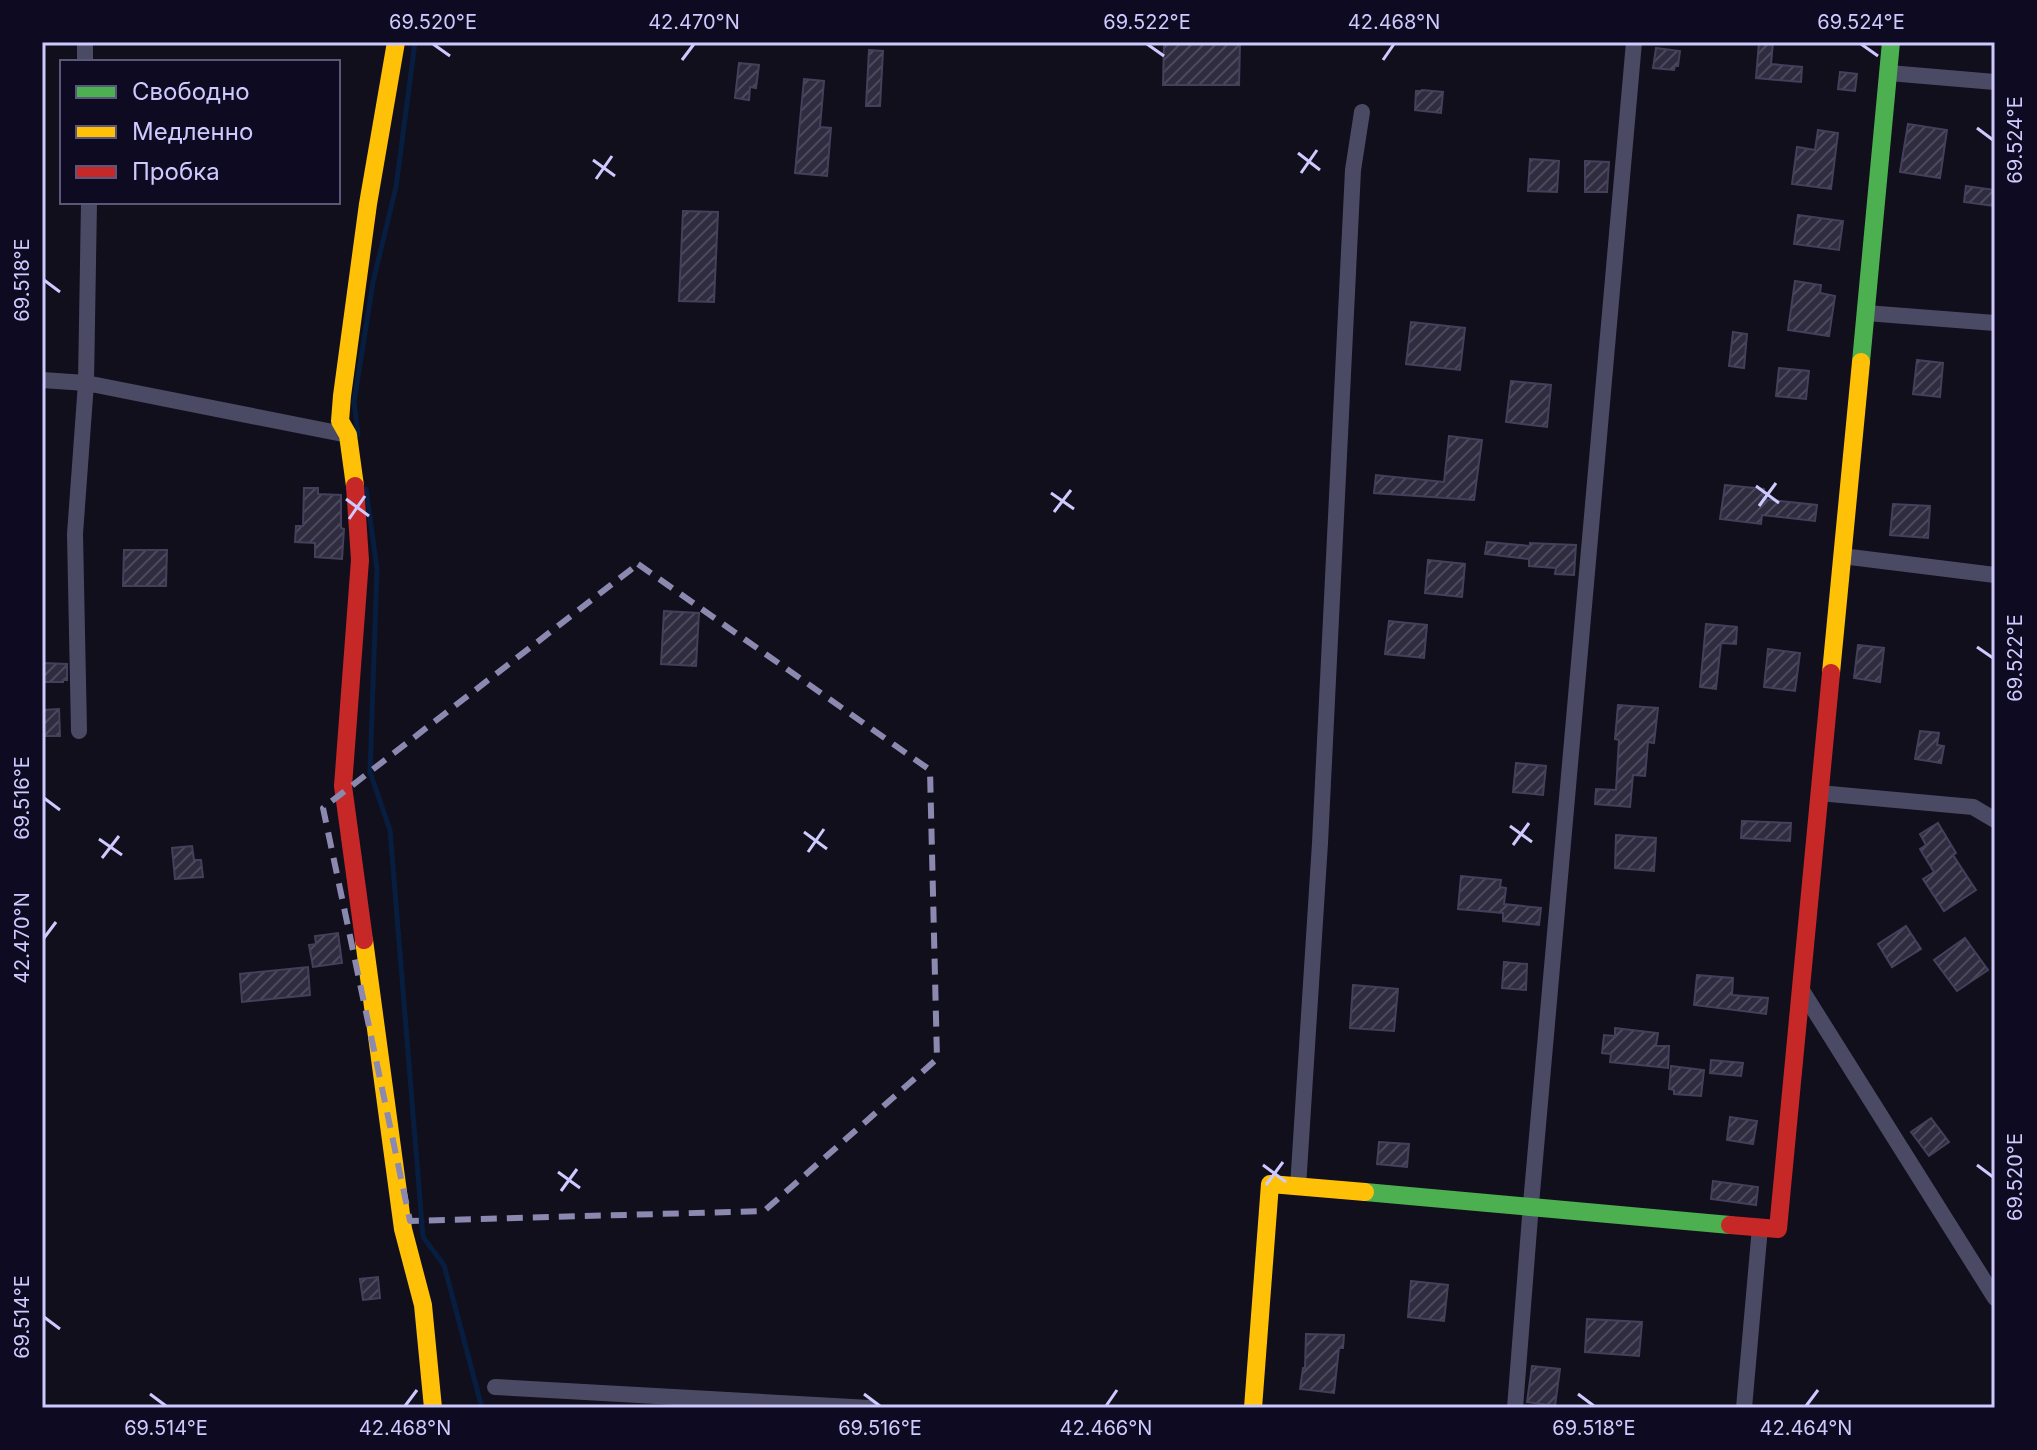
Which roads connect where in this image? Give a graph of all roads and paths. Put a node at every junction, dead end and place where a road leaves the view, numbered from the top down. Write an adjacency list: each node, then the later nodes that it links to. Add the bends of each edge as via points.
1 (396, 42): 12 (street, via 342,396 340,421)
2 (1634, 42): 20 (street)
3 (1891, 42): 4 (street)
4 (1889, 73): 5 (street); 8 (street)
5 (1995, 82)
6 (1362, 112): 19 (street, via 1353,170 1320,859)
7 (89, 204): 11 (street)
8 (1866, 313): 9 (street); 13 (street)
9 (1995, 323)
10 (42, 380): 11 (street)
11 (86, 383): 12 (street); 15 (street, via 75,534)
12 (348, 435): 24 (street, via 360,560 343,786 403,1229 423,1305)
13 (1842, 556): 14 (street); 16 (street)
14 (1995, 575)
15 (79, 731)
16 (1819, 793): 17 (street, via 1973,807); 18 (street)
17 (1995, 819)
18 (1801, 989): 21 (street, via 1778,1229); 22 (street)
19 (1298, 1187): 20 (street); 26 (street, via 1270,1184)
20 (1531, 1206): 21 (street); 27 (street)
21 (1760, 1227): 28 (street)
22 (1995, 1298)
23 (495, 1387): 25 (street)
24 (433, 1408)
25 (870, 1408)
26 (1253, 1408)
27 (1515, 1408)
28 (1744, 1408)

